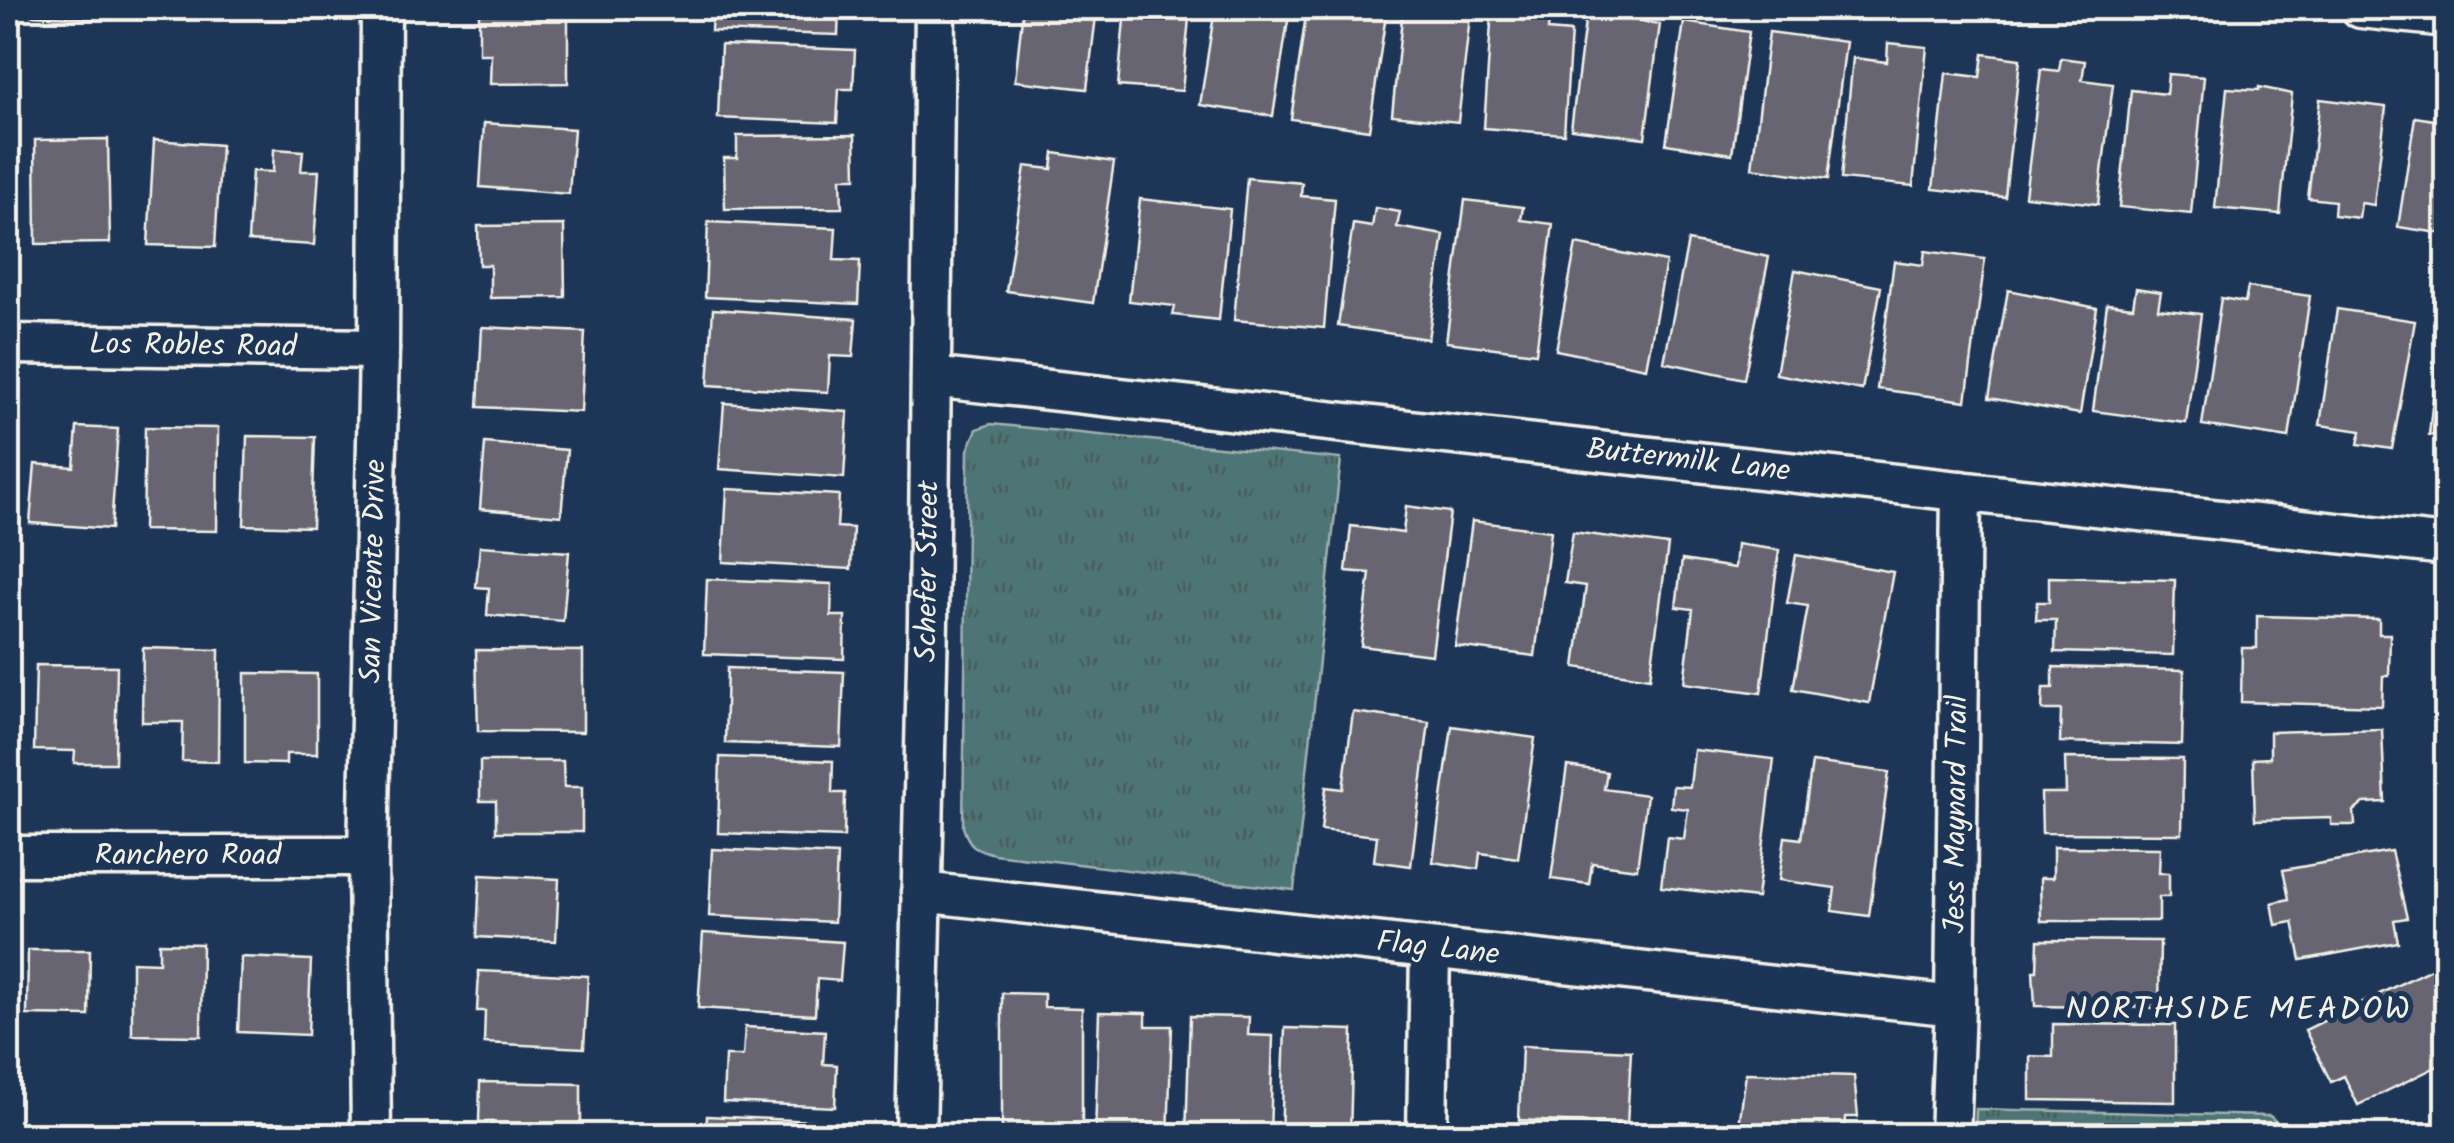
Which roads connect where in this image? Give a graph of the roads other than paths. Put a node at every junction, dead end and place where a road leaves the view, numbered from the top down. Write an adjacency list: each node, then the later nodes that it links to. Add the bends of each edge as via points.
1 (381, 8): 6 (street, San Vicente Drive)
2 (934, 8): 7 (street, Schefer Street)
3 (2361, 8): 4 (street)
4 (2446, 17)
5 (8, 344): 6 (street, Los Robles Road)
6 (380, 349): 11 (street, San Vicente Drive)
7 (931, 377): 8 (street, Buttermilk Lane); 12 (street, Schefer Street)
8 (1961, 491): 9 (street, Buttermilk Lane); 14 (street, Jess Maynard Trail)
9 (2446, 544)
10 (8, 856): 11 (street, Ranchero Road)
11 (368, 856): 15 (street, San Vicente Drive)
12 (921, 892): 13 (street, Flag Lane); 16 (street, Schefer Street)
13 (1430, 949): 14 (street, Flag Lane); 17 (street)
14 (1955, 1006): 18 (street, Jess Maynard Trail)
15 (371, 1136)
16 (916, 1136)
17 (1427, 1136)
18 (1950, 1136)

